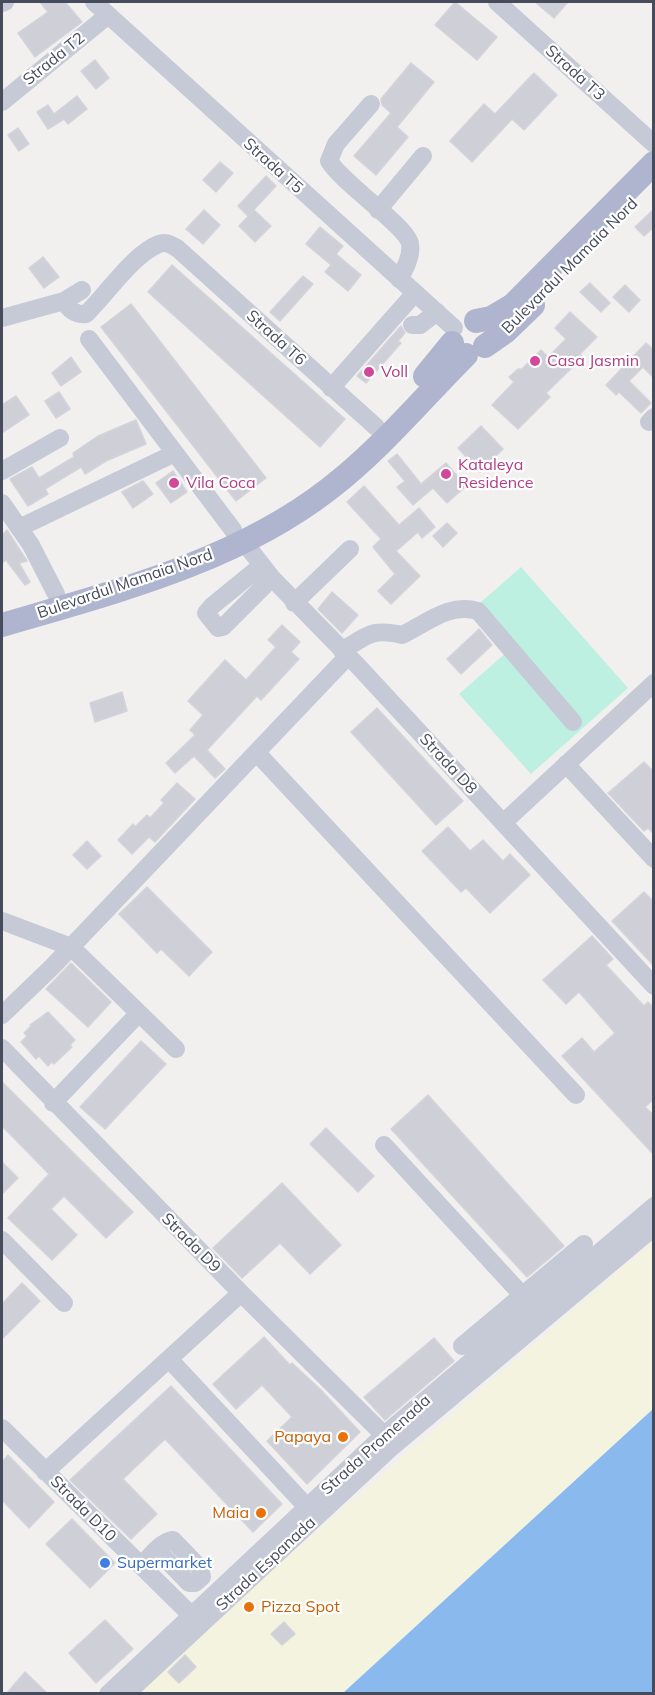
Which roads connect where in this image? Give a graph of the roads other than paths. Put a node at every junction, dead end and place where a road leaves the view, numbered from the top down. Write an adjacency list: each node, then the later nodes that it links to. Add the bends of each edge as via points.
1 (94, 2): 3 (street, Strada T5)
2 (497, 2): 6 (street, Strada T3)
3 (107, 16): 4 (street, Strada T2); 11 (street, Strada T5)
4 (2, 102)
5 (371, 105): 10 (street, via 336,144 329,161)
6 (654, 144)
7 (423, 156): 10 (street)
8 (654, 163): 17 (main road, Bulevardul Mamaia Nord, via 513,305)
9 (654, 183): 17 (main road, Bulevardul Mamaia Nord, via 506,332)
10 (378, 210): 11 (street, via 411,244)
11 (399, 279): 13 (street, Strada T5)
12 (82, 290): 14 (street)
13 (415, 293): 16 (street); 17 (street, Strada T5)
14 (64, 301): 15 (street); 19 (street, Strada T6, via 69,309 87,314 141,256 159,243 167,243)
15 (2, 318)
16 (404, 318): 17 (street); 19 (street)
17 (462, 334): 20 (main road, Bulevardul Mamaia Nord); 26 (main road, Bulevardul Mamaia Nord, via 352,470 306,506)
18 (88, 339): 22 (street, Strada D8)
19 (331, 388): 20 (street, Strada T6)
20 (376, 427): 26 (main road, Bulevardul Mamaia Nord, via 349,453)
21 (60, 438): 23 (street)
22 (175, 453): 25 (street); 26 (street, Strada D8)
23 (2, 471)
24 (2, 503): 25 (street)
25 (19, 528): 28 (street)
26 (238, 536): 28 (main road, Bulevardul Mamaia Nord); 29 (street, Strada D8); 31 (main road, Bulevardul Mamaia Nord, via 160,576)
27 (350, 549): 29 (street)
28 (56, 594): 30 (main road, Bulevardul Mamaia Nord)
29 (294, 603): 32 (street, Strada D8)
30 (2, 610)
31 (2, 625)
32 (345, 653): 34 (street, via 370,633 382,630 402,635 436,615 468,608 478,611); 35 (street); 37 (street, Strada D8)
33 (654, 683): 36 (street)
34 (573, 722)
35 (257, 753): 40 (street); 46 (street)
36 (566, 764): 37 (street); 38 (street)
37 (503, 823): 41 (street, Strada D8)
38 (654, 859)
39 (2, 921): 40 (street)
40 (71, 947): 42 (street); 43 (street)
41 (654, 986)
42 (139, 1013): 45 (street); 47 (street)
43 (2, 1015)
44 (2, 1048): 47 (street, Strada D9)
45 (176, 1049)
46 (576, 1095)
47 (53, 1103): 53 (street, Strada D9)
48 (384, 1145): 54 (street)
49 (654, 1206): 54 (street, Strada Promenada)
50 (654, 1227): 66 (street, Strada Espanada, via 393,1446)
51 (2, 1240): 55 (street)
52 (584, 1244): 54 (street)
53 (241, 1293): 57 (street); 59 (street, Strada D9)
54 (528, 1302): 56 (street); 59 (street, Strada Promenada)
55 (64, 1303)
56 (462, 1346)
57 (169, 1359): 60 (street); 61 (street)
58 (2, 1428): 60 (street, Strada D10)
59 (384, 1435): 61 (street, Strada Promenada)
60 (45, 1472): 63 (street, Strada D10)
61 (307, 1507): 64 (street, Strada Promenada)
62 (157, 1550): 63 (street)
63 (141, 1566): 64 (street, Strada D10)
64 (191, 1615): 65 (street, Strada Promenada)
65 (108, 1694)
66 (126, 1694)

